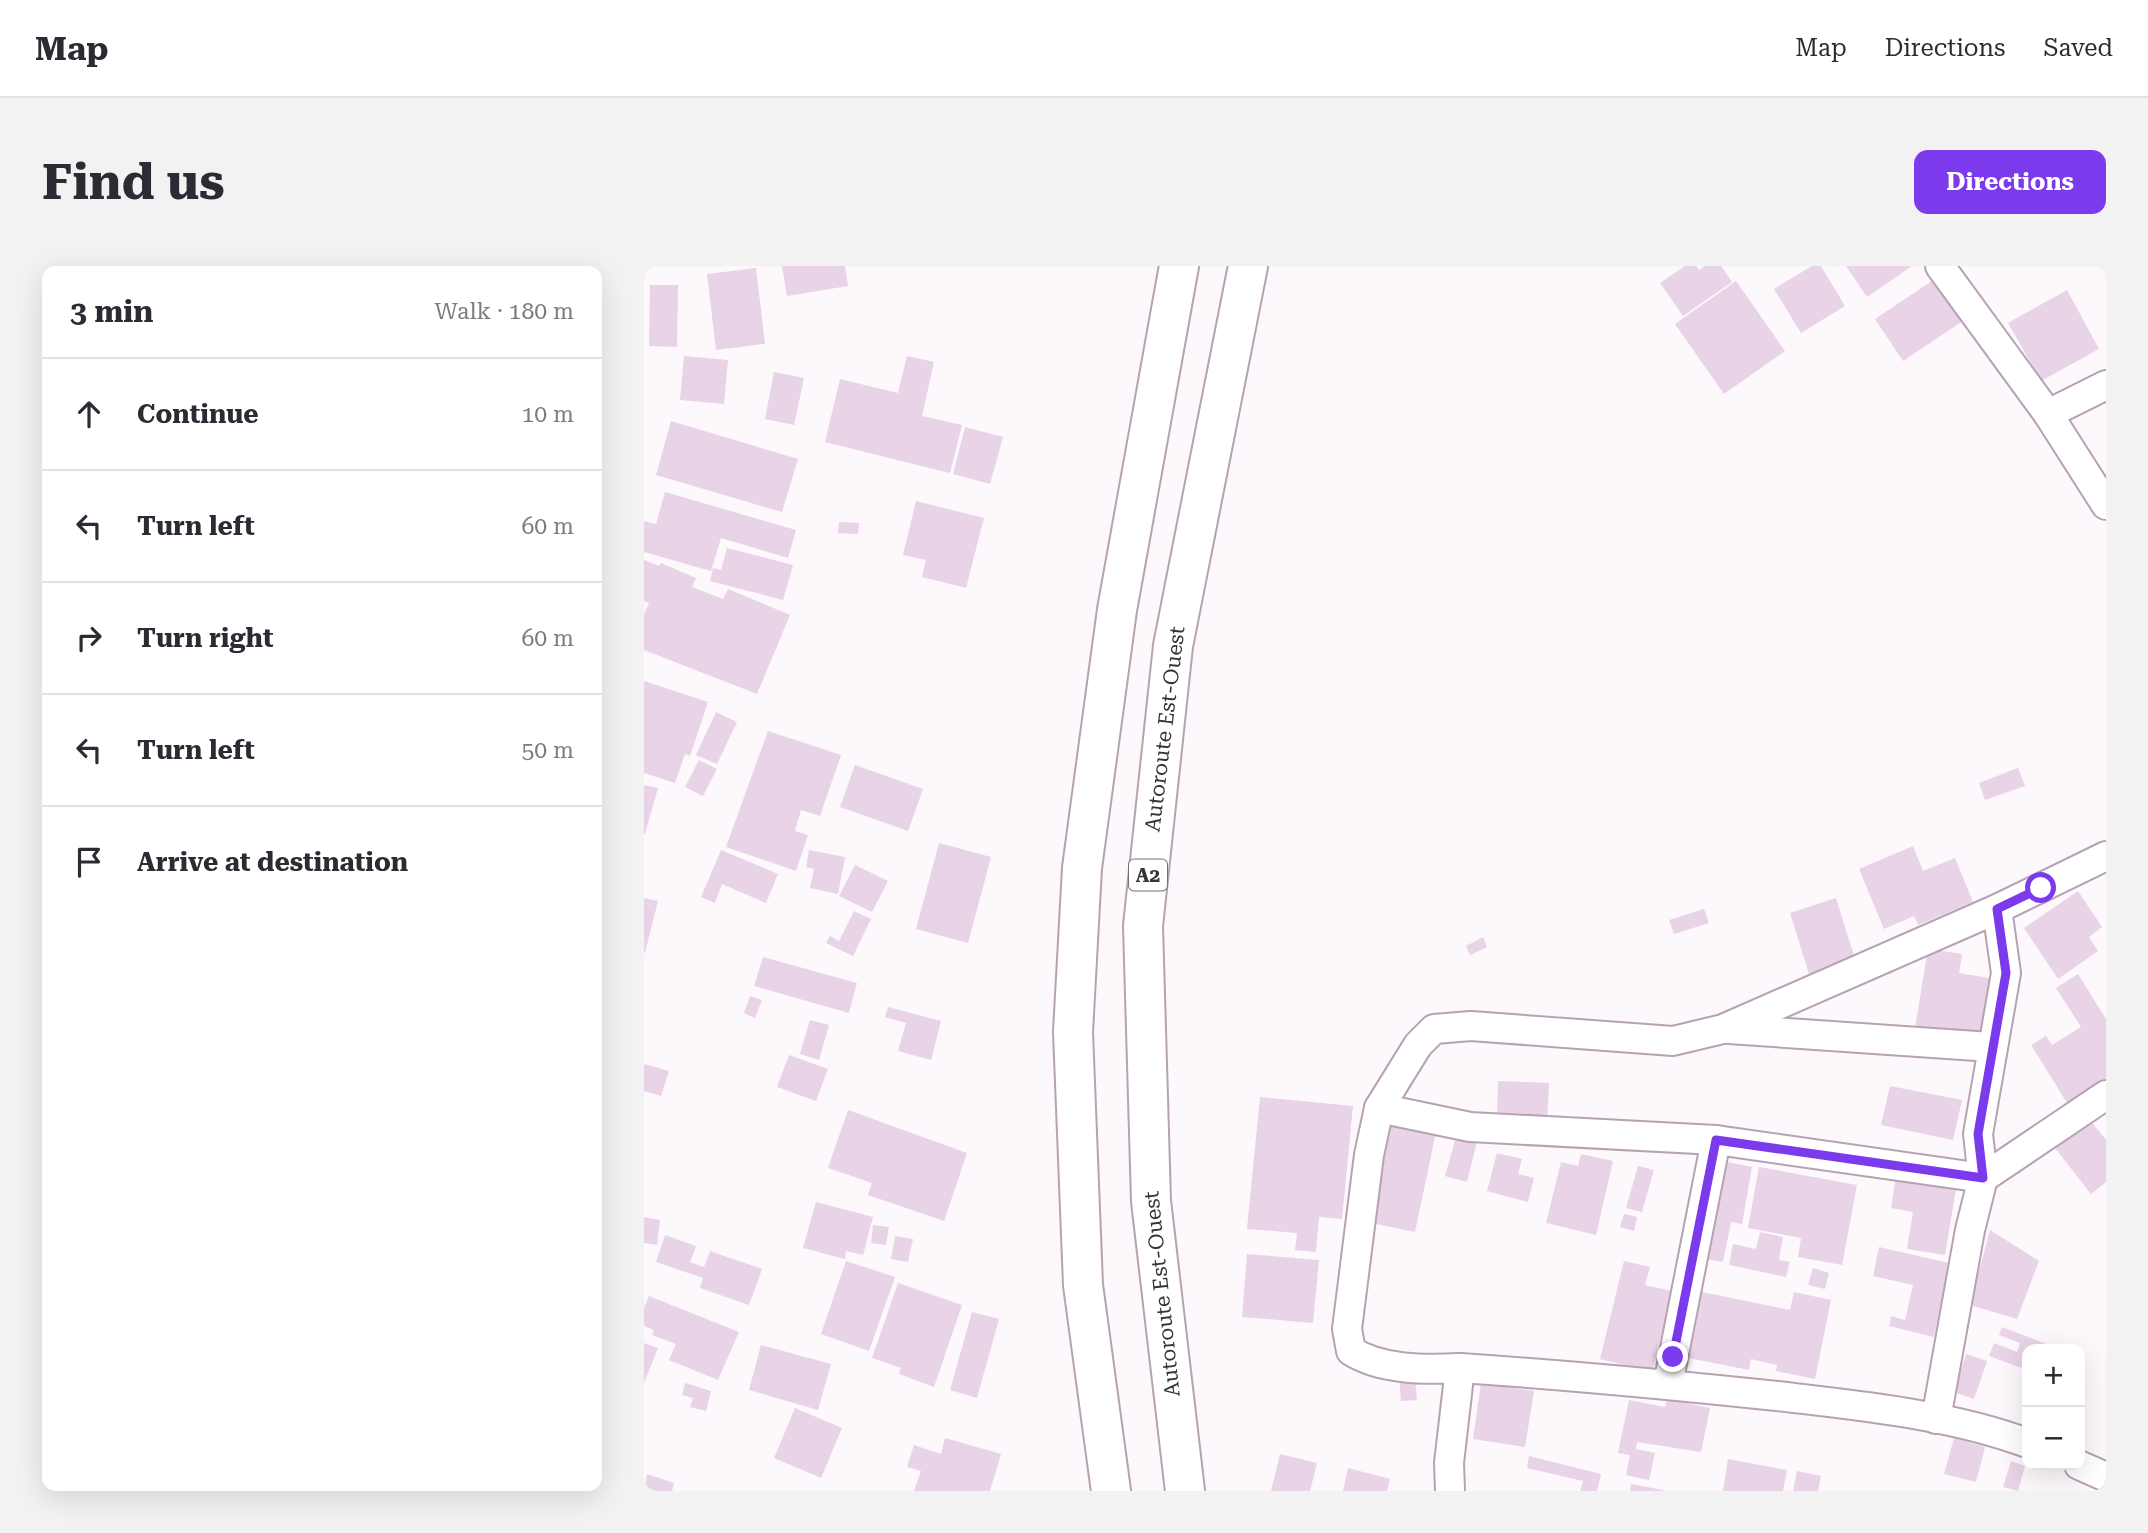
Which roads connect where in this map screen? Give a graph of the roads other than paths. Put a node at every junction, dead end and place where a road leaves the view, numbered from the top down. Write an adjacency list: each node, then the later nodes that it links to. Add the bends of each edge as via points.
1 (1179, 266): 21 (highway, via 1116,610 1082,868 1075,982 1083,1284)
2 (1248, 266): 22 (highway, Autoroute Est-Ouest / A2, via 1173,646 1143,926 1151,1201)
3 (1940, 266): 5 (street)
4 (2106, 385): 5 (street)
5 (2048, 414): 6 (street)
6 (2106, 505)
7 (2106, 856): 8 (street)
8 (1997, 909): 9 (street); 10 (street, via 2006,973)
9 (1723, 1029): 10 (street); 12 (street, via 1673,1041 1471,1026 1434,1029 1418,1045)
10 (1991, 1047): 14 (street, via 1978,1134)
11 (2105, 1098): 14 (street)
12 (1380, 1108): 13 (street, via 1470,1127); 15 (street, via 1369,1155 1347,1329 1350,1351 1366,1361 1431,1370)
13 (1716, 1140): 14 (street); 16 (street)
14 (1983, 1178): 17 (street)
15 (1460, 1368): 16 (street); 23 (street)
16 (1668, 1384): 17 (street)
17 (1936, 1419): 18 (street)
18 (2022, 1442)
19 (2085, 1468): 20 (street)
20 (2106, 1477)
21 (1111, 1491)
22 (1185, 1491)
23 (1450, 1491)

